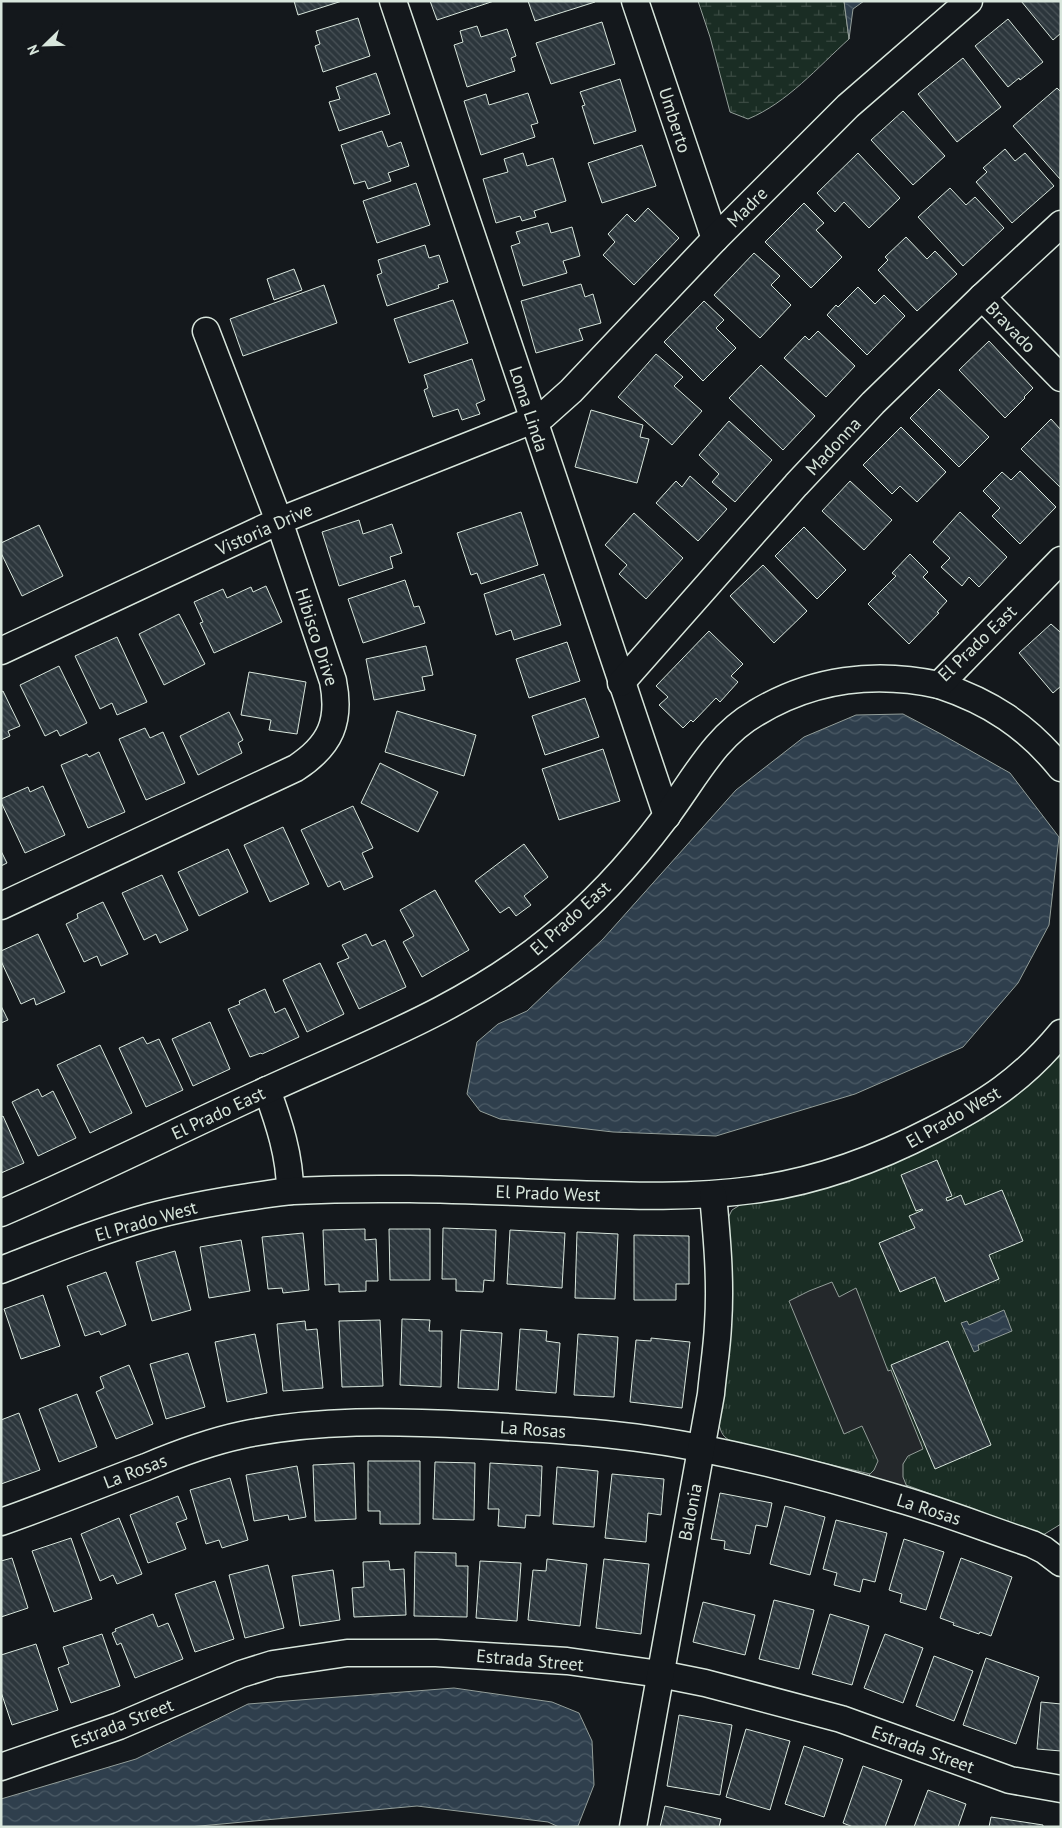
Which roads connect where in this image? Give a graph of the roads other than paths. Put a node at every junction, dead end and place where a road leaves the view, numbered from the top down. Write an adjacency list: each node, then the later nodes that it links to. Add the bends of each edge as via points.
1 (393, 1): 9 (street, Loma Linda)
2 (635, 1): 5 (street, Umberto)
3 (969, 1): 5 (street, Madre, via 848,106)
4 (1061, 224): 6 (street, Madonna)
5 (715, 239): 9 (street, Madre, via 561,402)
6 (982, 297): 8 (street, Bravado); 13 (street, Madonna, via 872,403)
7 (206, 331): 10 (street, Hibisco Drive)
8 (1061, 378)
9 (533, 420): 10 (street, Vistoria Drive); 13 (street, Loma Linda)
10 (279, 521): 12 (street, Vistoria Drive); 17 (street, Hibisco Drive, via 333,681 335,720 326,741 296,768)
11 (1061, 560): 14 (street, El Prado East)
12 (1, 651)
13 (621, 683): 16 (street, Loma Linda)
14 (939, 685): 15 (street, via 976,700 1009,719 1037,740); 16 (street, El Prado East, via 891,678 849,680 823,684 777,701 747,718 721,740)
15 (1061, 768)
16 (667, 816): 19 (street, El Prado East, via 589,906 514,966 402,1030)
17 (1, 906)
18 (1061, 1033): 21 (street, El Prado West, via 1020,1077 988,1100 898,1148 835,1171 756,1190)
19 (267, 1090): 20 (street, via 288,1156); 22 (street, El Prado East)
20 (290, 1192): 21 (street, El Prado West, via 408,1189); 23 (street, El Prado West, via 211,1203 148,1217)
21 (713, 1195): 24 (street, Balonia, via 719,1276 718,1326)
22 (1, 1213)
23 (1, 1270)
24 (702, 1448): 25 (street, La Rosas, via 540,1428 359,1422 319,1424 242,1435 208,1444); 26 (street, La Rosas, via 898,1498 1032,1544); 27 (street, Balonia)
25 (1, 1522)
26 (1061, 1563)
27 (660, 1674): 28 (street, Estrada Street, via 567,1661 436,1653 347,1653 310,1658 241,1674 120,1726); 29 (street, Estrada Street, via 842,1719 1010,1780); 30 (street, Balonia)
28 (1, 1767)
29 (1061, 1789)
30 (633, 1827)

